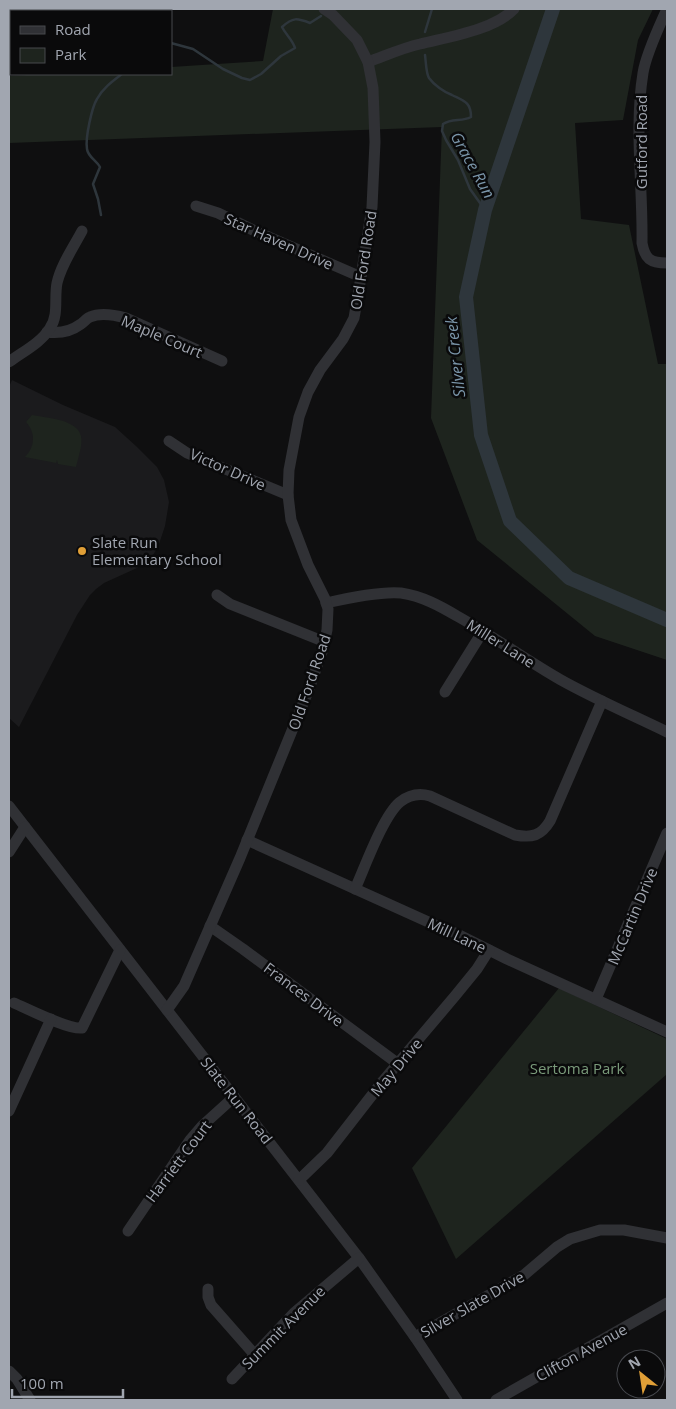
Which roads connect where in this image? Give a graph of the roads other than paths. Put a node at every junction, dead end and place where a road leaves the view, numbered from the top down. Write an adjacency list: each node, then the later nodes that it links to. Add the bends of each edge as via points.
1 (324, 9): 4 (street, Old Ford Road, via 357,40)
2 (514, 9): 4 (street, via 478,29 418,44)
3 (667, 9): 7 (street, Gutford Road, via 643,72 638,129 642,243 649,259)
4 (368, 62): 8 (street, Old Ford Road, via 373,88 375,142 372,207)
5 (196, 206): 8 (street, Star Haven Drive)
6 (82, 231): 9 (street, via 60,274 54,317)
7 (667, 263)
8 (361, 277): 13 (street, Old Ford Road, via 349,329 314,380 299,417 289,470)
9 (47, 332): 10 (street, Maple Court, via 65,333 89,317 113,315); 11 (street)
10 (222, 361)
11 (9, 362)
12 (169, 441): 13 (street, Victor Drive, via 187,452)
13 (288, 495): 15 (street, Old Ford Road, via 295,532)
14 (217, 595): 17 (street, via 230,604)
15 (326, 603): 16 (street, Miller Lane, via 402,593 432,602); 17 (street, Old Ford Road, via 328,619)
16 (484, 631): 18 (street); 19 (street, Miller Lane)
17 (324, 642): 24 (street, Old Ford Road, via 309,689)
18 (445, 692)
19 (602, 702): 20 (street, Miller Lane); 26 (street, via 550,821 540,834 515,836 430,796 412,796 391,812)
20 (667, 732)
21 (9, 806): 22 (street, Slate Run Road)
22 (25, 827): 25 (street); 28 (street, Slate Run Road)
23 (667, 833): 30 (street, McCartin Drive)
24 (247, 840): 26 (street, Mill Lane); 27 (street, Old Ford Road)
25 (9, 852)
26 (356, 889): 29 (street, Mill Lane)
27 (210, 926): 32 (street, Old Ford Road, via 184,986); 35 (street, Frances Drive)
28 (120, 950): 32 (street, Slate Run Road); 33 (street, via 82,1028)
29 (489, 950): 30 (street, Mill Lane); 35 (street, May Drive)
30 (596, 1000): 34 (street, Mill Lane)
31 (14, 1003): 33 (street)
32 (167, 1010): 36 (street, Slate Run Road)
33 (51, 1019): 37 (street)
34 (667, 1032)
35 (398, 1064): 38 (street, May Drive, via 326,1153)
36 (234, 1097): 38 (street, Slate Run Road); 39 (street, Harriett Court, via 190,1140)
37 (9, 1111)
38 (299, 1180): 41 (street, Slate Run Road)
39 (128, 1231)
40 (667, 1238): 44 (street, Silver Slate Drive, via 624,1230 600,1230 570,1239 524,1276)
41 (360, 1258): 44 (street, Slate Run Road); 45 (street, Summit Avenue, via 294,1313)
42 (208, 1290): 45 (street, via 211,1305)
43 (667, 1303): 50 (street, Clifton Avenue)
44 (415, 1337): 49 (street, Slate Run Road)
45 (255, 1355): 47 (street, Summit Avenue)
46 (9, 1371): 48 (street)
47 (232, 1379)
48 (30, 1400)
49 (457, 1400)
50 (496, 1400)

